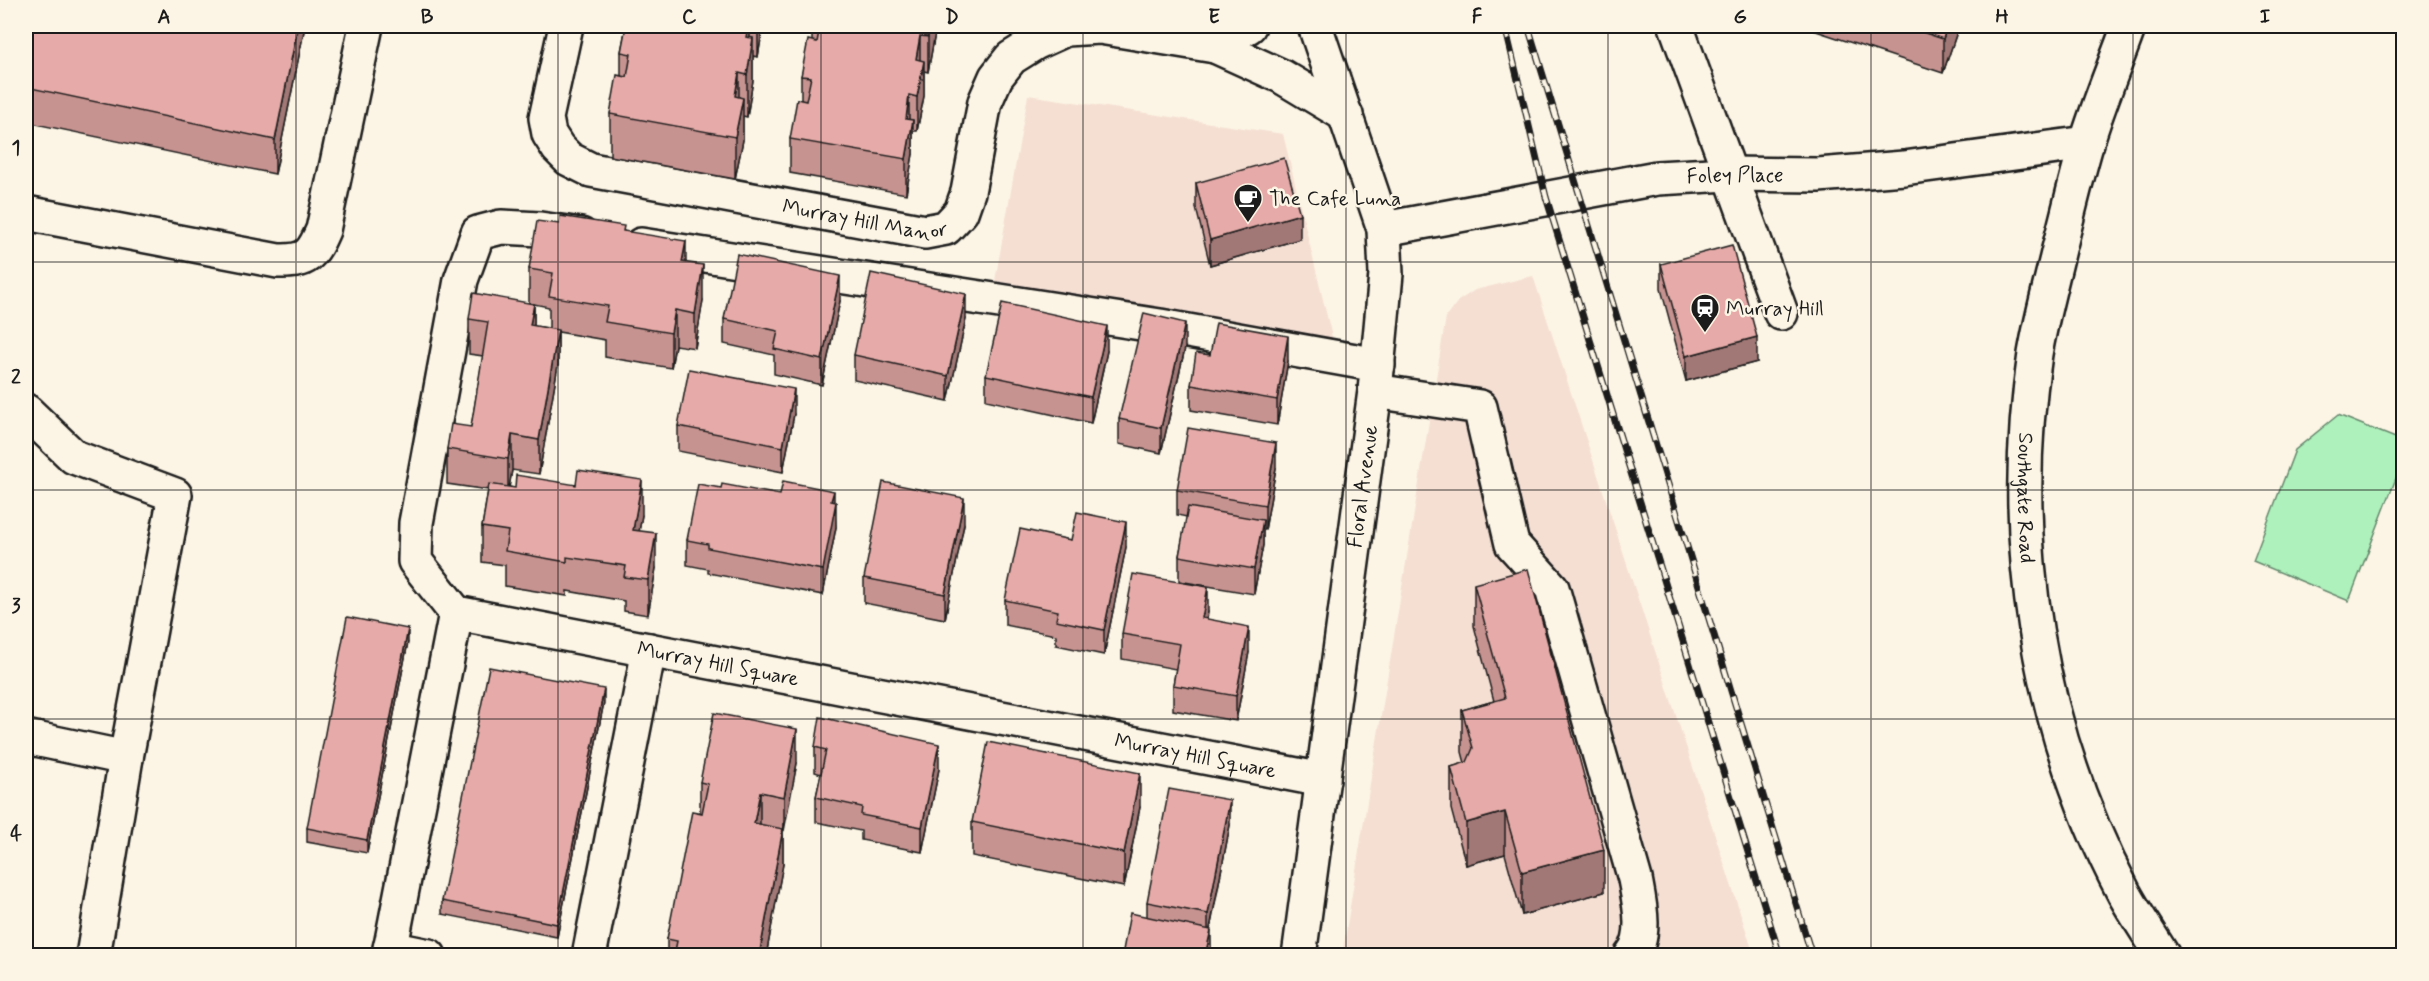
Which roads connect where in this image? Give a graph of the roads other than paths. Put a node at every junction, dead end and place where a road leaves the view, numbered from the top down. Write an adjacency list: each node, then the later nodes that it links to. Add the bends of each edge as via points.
1 (366, 26): 11 (street, via 322,230 313,252 296,261 278,261)
2 (566, 26): 7 (street, Murray Hill Manor, via 546,118 549,134 569,159 591,170 925,232 946,228 961,212 985,102 996,77 1011,58 1065,29 1100,27)
3 (1250, 26): 7 (street)
4 (1316, 26): 8 (street, Floral Avenue)
5 (1676, 26): 10 (street)
6 (2129, 26): 9 (street, Southgate Road)
7 (1215, 46): 8 (street, Murray Hill Manor, via 1281,76)
8 (1346, 115): 12 (street, Floral Avenue)
9 (2087, 143): 10 (street, Foley Place, via 1904,168 1818,175); 27 (street, Southgate Road, via 2034,363 2024,502 2030,588 2042,665 2061,744 2120,884)
10 (1730, 174): 12 (street, Foley Place, via 1657,178); 13 (street)
11 (26, 213)
12 (1384, 229): 14 (street, Floral Avenue, via 1386,274)
13 (1781, 313)
14 (1377, 378): 16 (street, via 1160,326 540,229 501,227 485,231 478,233 461,280 416,523 416,561); 20 (street, Floral Avenue); 26 (street, via 1480,407 1512,544 1552,588 1635,879 1640,933)
15 (26, 411): 19 (street, via 74,457 175,495)
16 (456, 613): 17 (street, Murray Hill Square); 21 (street)
17 (649, 650): 20 (street, Murray Hill Square); 24 (street)
18 (26, 737): 19 (street)
19 (126, 758): 22 (street)
20 (1323, 780): 25 (street, Floral Avenue)
21 (390, 952): 23 (street)
22 (93, 956)
23 (429, 956)
24 (589, 956)
25 (1299, 956)
26 (1631, 956)
27 (2163, 956)

